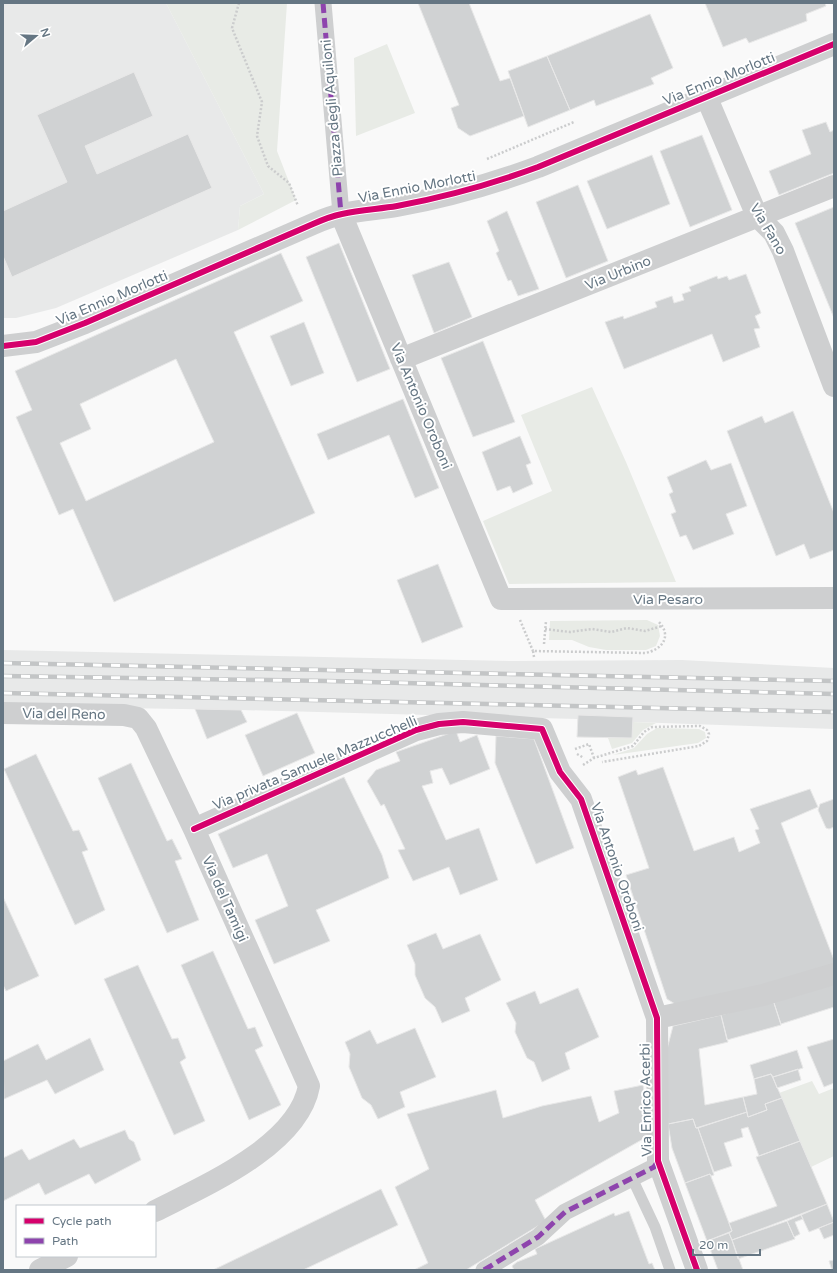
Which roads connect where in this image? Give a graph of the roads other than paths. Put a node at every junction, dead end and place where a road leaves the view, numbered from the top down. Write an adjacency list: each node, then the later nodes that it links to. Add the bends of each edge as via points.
1 (323, 3): 5 (street, Piazza degli Aquiloni)
2 (834, 44): 3 (street, Via Ennio Morlotti)
3 (706, 96): 5 (street, Via Ennio Morlotti, via 497,182 466,188 447,196); 6 (street, Via Fano)
4 (834, 186): 6 (street, Via Urbino)
5 (341, 214): 7 (street, Via Ennio Morlotti, via 85,323 36,342); 8 (street, Via Antonio Oroboni)
6 (757, 216): 8 (street, Via Urbino); 9 (street, Via Fano, via 774,233 783,251)
7 (3, 346)
8 (401, 359): 11 (street, Via Antonio Oroboni)
9 (834, 386)
10 (834, 598): 11 (street, Via Pesaro)
11 (501, 599)
12 (3, 713): 13 (street, Via del Reno)
13 (124, 715): 15 (street, Via del Tamigi, via 138,718 146,728)
14 (542, 729): 15 (street, Via privata Samuele Mazzucchelli, via 463,722 439,724 416,730); 17 (street, Via Antonio Oroboni, via 560,772 581,799)
15 (194, 829): 20 (street, Via del Tamigi, via 309,1086 297,1116 271,1144 220,1178)
16 (834, 974): 17 (street, via 763,995)
17 (657, 1018): 18 (street, Via Enrico Acerbi)
18 (658, 1161): 19 (street, via 654,1167); 25 (street, Via Enrico Acerbi)
19 (632, 1178): 23 (street, via 565,1212 538,1237); 24 (lane, via 655,1227)
20 (156, 1210)
21 (65, 1257): 22 (street)
22 (40, 1270)
23 (484, 1270)
24 (670, 1270)
25 (697, 1270)

